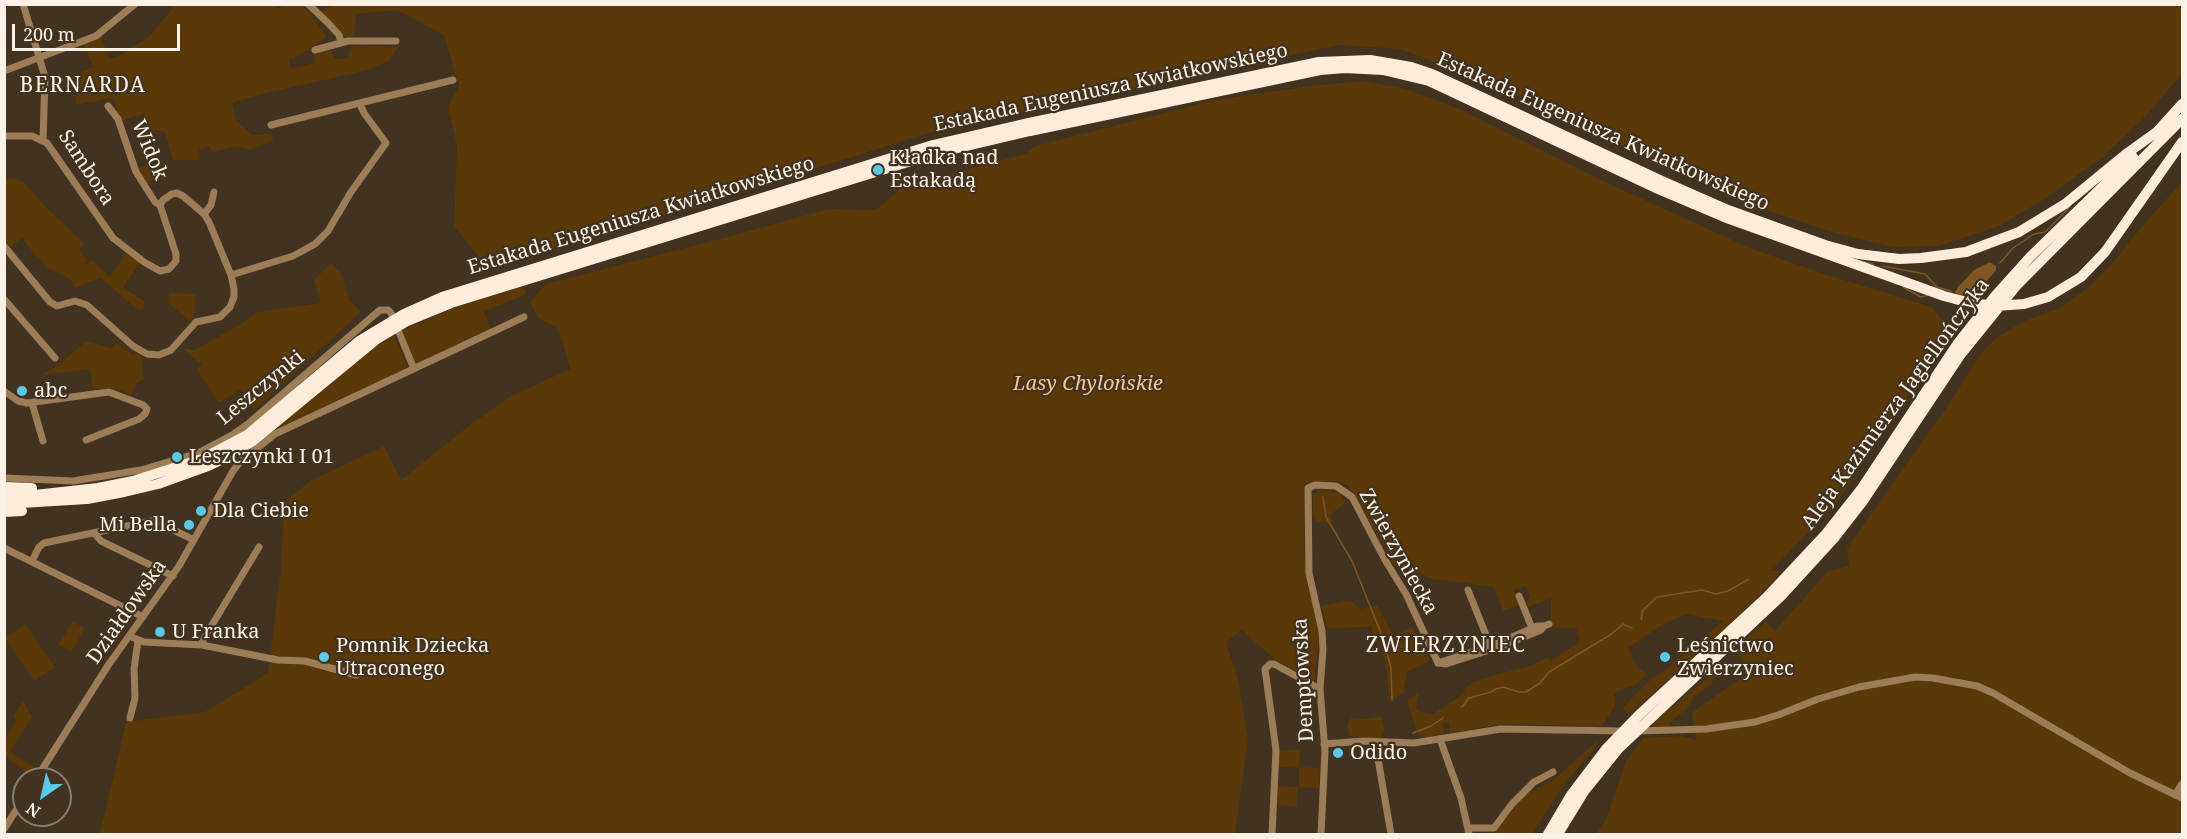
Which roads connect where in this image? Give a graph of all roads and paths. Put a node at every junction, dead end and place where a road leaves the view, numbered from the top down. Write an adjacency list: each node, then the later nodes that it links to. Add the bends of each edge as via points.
1 (22, 4): 7 (street, Sambora)
2 (135, 4): 7 (street, via 96,36)
3 (308, 4): 5 (street)
4 (396, 41): 5 (street)
5 (341, 42): 6 (street)
6 (315, 51)
7 (40, 58): 9 (street); 18 (street, Sambora, via 45,89)
8 (1319, 66): 16 (highway, Estakada Eugeniusza Kwiatkowskiego, via 1370,60 1411,67 1673,186 1791,234 1858,254 1899,259 1983,247 2038,222); 19 (highway, Estakada Eugeniusza Kwiatkowskiego, via 1398,72 1429,81 1679,198 1769,234 1922,289 1996,306 2048,297 2081,277 2105,252); 28 (highway, Estakada Eugeniusza Kwiatkowskiego, via 1029,127 811,187 451,303)
9 (4, 71)
10 (453, 80): 11 (street)
11 (360, 104): 15 (street); 25 (street, via 386,143 328,231 315,244 293,256)
12 (2182, 104): 16 (highway, Aleja Kazimierza Jagiellończyka)
13 (108, 106): 21 (street, Widok, via 118,119 136,172)
14 (2182, 119): 73 (highway, Aleja Kazimierza Jagiellończyka, via 2031,270 1949,372 1863,501 1821,554 1619,748 1585,790)
15 (271, 125)
16 (2158, 131): 72 (highway, Aleja Kazimierza Jagiellończyka, via 1995,296 1944,363 1838,520 1767,597 1606,749)
17 (4, 136): 18 (street)
18 (43, 140): 23 (street, Sambora)
19 (2182, 142)
20 (214, 192): 22 (street)
21 (160, 206): 22 (street, via 167,196 177,193); 23 (street, Widok, via 176,254 170,270 155,269)
22 (204, 214): 25 (street)
23 (116, 241)
24 (4, 246): 25 (street, via 50,302 57,306 75,301 87,305 147,354 167,352 196,322 220,317 233,302)
25 (231, 275)
26 (4, 299): 29 (street)
27 (524, 317): 30 (street)
28 (375, 335): 38 (highway, Estakada Eugeniusza Kwiatkowskiego, via 345,352 265,421 228,446 149,477); 40 (highway, Estakada Eugeniusza Kwiatkowskiego, via 272,426 229,456 158,484)
29 (55, 358)
30 (414, 369): 35 (street, Leszczynki, via 391,314 384,309 249,423 198,453 141,470 73,481); 44 (street, Działdowska, via 275,434 232,471)
31 (4, 391): 32 (street, via 18,401)
32 (32, 403): 33 (street, via 109,392 147,409 139,419); 34 (street)
33 (86, 440)
34 (43, 441)
35 (4, 478)
36 (4, 487): 38 (highway)
37 (1308, 488): 57 (street, Zwierzyniecka, via 1336,486 1352,497 1406,594); 59 (street, Demptowska, via 1309,573 1323,650)
38 (69, 491): 39 (highway, Estakada Eugeniusza Kwiatkowskiego)
39 (4, 495)
40 (87, 499): 41 (highway, Estakada Eugeniusza Kwiatkowskiego); 42 (highway, via 40,510)
41 (4, 504)
42 (4, 512)
43 (94, 533): 44 (street, via 151,521); 47 (street, via 44,543); 48 (street, via 101,541)
44 (194, 540): 48 (street, Działdowska)
45 (259, 547): 55 (street)
46 (4, 548): 47 (street)
47 (32, 561): 51 (street)
48 (173, 576): 51 (street, Działdowska)
49 (1468, 590): 56 (street)
50 (1519, 596): 52 (street)
51 (143, 617): 53 (street, Działdowska)
52 (1532, 628): 56 (street); 57 (street, via 1547,625 1502,646 1446,664)
53 (129, 636): 54 (street); 64 (street, Działdowska)
54 (138, 641): 55 (street); 60 (street)
55 (202, 645): 58 (street, via 278,660 305,661)
56 (1490, 645): 57 (street)
57 (1438, 663)
58 (356, 675)
59 (1320, 689): 63 (street, Demptowska); 69 (street, via 1274,664 1265,669 1276,750)
60 (130, 718)
61 (1440, 739): 62 (street); 67 (street, via 1501,729 1669,731 1735,725 1778,715 1858,687 1915,677 1933,678 1993,693 2130,773); 68 (street)
62 (1375, 742): 63 (street); 71 (street)
63 (1324, 744): 70 (street, Demptowska)
64 (44, 767)
65 (1553, 772): 68 (street, via 1534,782 1494,828)
66 (2182, 784): 67 (street)
67 (2179, 796)
68 (1469, 831)
69 (1272, 834)
70 (1321, 834)
71 (1390, 834)
72 (1548, 834)
73 (1558, 834)

